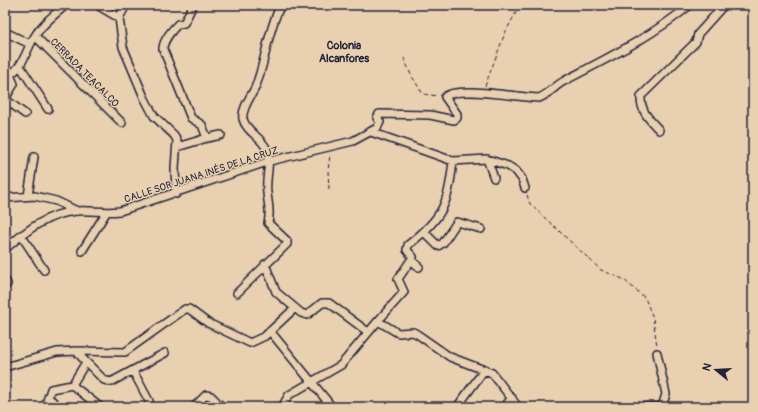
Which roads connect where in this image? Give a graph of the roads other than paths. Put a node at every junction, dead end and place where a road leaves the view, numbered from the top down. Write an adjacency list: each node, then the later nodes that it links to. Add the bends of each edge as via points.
1 (52, 5): 9 (street)
2 (66, 5): 9 (street)
3 (97, 5): 10 (street)
4 (126, 5): 10 (street)
5 (193, 5): 23 (street, via 184,23 178,24 172,31 163,49 191,118 202,125)
6 (690, 5): 21 (street, via 656,31 562,82 546,95 532,98 482,92 450,93 445,97 457,114 454,120 430,115 379,114 377,118 380,124)
7 (724, 5): 20 (street, via 698,34 696,42 641,96 643,111)
8 (279, 6): 27 (street, via 270,29 265,57 243,118 265,146)
9 (59, 11): 12 (street)
10 (119, 18): 24 (street, via 123,47 144,97 154,116 174,135)
11 (5, 32): 13 (street)
12 (35, 36): 13 (street); 19 (street, CERRADA TEACALCO)
13 (30, 44): 14 (street)
14 (20, 66): 15 (street); 17 (street)
15 (8, 77): 16 (street, via 14,84)
16 (5, 99): 18 (street)
17 (48, 109)
18 (25, 114)
19 (122, 123)
20 (660, 130)
21 (370, 132): 27 (street, CALLE SOR JUANA INÉS DE LA CRUZ, via 353,141); 28 (street)
22 (222, 135): 23 (street)
23 (207, 138): 24 (street)
24 (177, 147): 31 (street)
25 (34, 157): 32 (street)
26 (487, 159): 28 (street); 29 (street); 30 (street, via 516,171)
27 (270, 161): 31 (street, CALLE SOR JUANA INÉS DE LA CRUZ); 42 (street, via 268,223 287,241 287,244)
28 (453, 161): 37 (street, via 446,203)
29 (494, 178)
30 (525, 188)
31 (176, 194): 35 (street, CALLE SOR JUANA INÉS DE LA CRUZ)
32 (28, 196): 33 (street); 34 (street, via 56,201)
33 (5, 198)
34 (77, 211): 35 (street, CALLE SOR JUANA INÉS DE LA CRUZ); 38 (street, CALLE SOR JUANA INÉS DE LA CRUZ, via 34,225)
35 (106, 213): 40 (street)
36 (481, 229): 37 (street, via 457,222 443,243 438,246)
37 (424, 232): 41 (street, via 408,245 408,250 413,256)
38 (21, 235): 39 (street, CALLE SOR JUANA INÉS DE LA CRUZ); 44 (street)
39 (5, 249)
40 (82, 251)
41 (411, 260): 43 (street); 47 (street, via 398,279 404,292)
42 (266, 264): 45 (street); 46 (street, via 276,292)
43 (419, 267)
44 (44, 270)
45 (237, 293)
46 (295, 308): 48 (street); 49 (street, via 307,315 322,303 329,303)
47 (378, 321): 49 (street); 55 (street, via 398,333 413,332 450,357)
48 (270, 331): 50 (street, via 250,343 185,309 125,352); 57 (street)
49 (368, 332): 57 (street, via 341,365)
50 (76, 351): 53 (street); 54 (street, via 57,352)
51 (165, 353): 56 (street)
52 (657, 353): 73 (street, via 666,394)
53 (86, 362): 56 (street, via 108,382); 58 (street)
54 (5, 367)
55 (485, 369): 60 (street, via 496,377); 69 (street)
56 (133, 371): 61 (street)
57 (310, 382): 67 (street, via 289,395); 68 (street)
58 (72, 385): 59 (street, via 51,389); 64 (street)
59 (48, 398): 62 (street); 63 (street)
60 (512, 398): 70 (street); 71 (street)
61 (149, 401)
62 (45, 407)
63 (59, 407)
64 (100, 407)
65 (194, 407): 66 (street, via 206,394)
66 (222, 407)
67 (282, 407)
68 (332, 407)
69 (457, 407)
70 (504, 407)
71 (518, 407)
72 (646, 407): 73 (street)
73 (662, 407)

